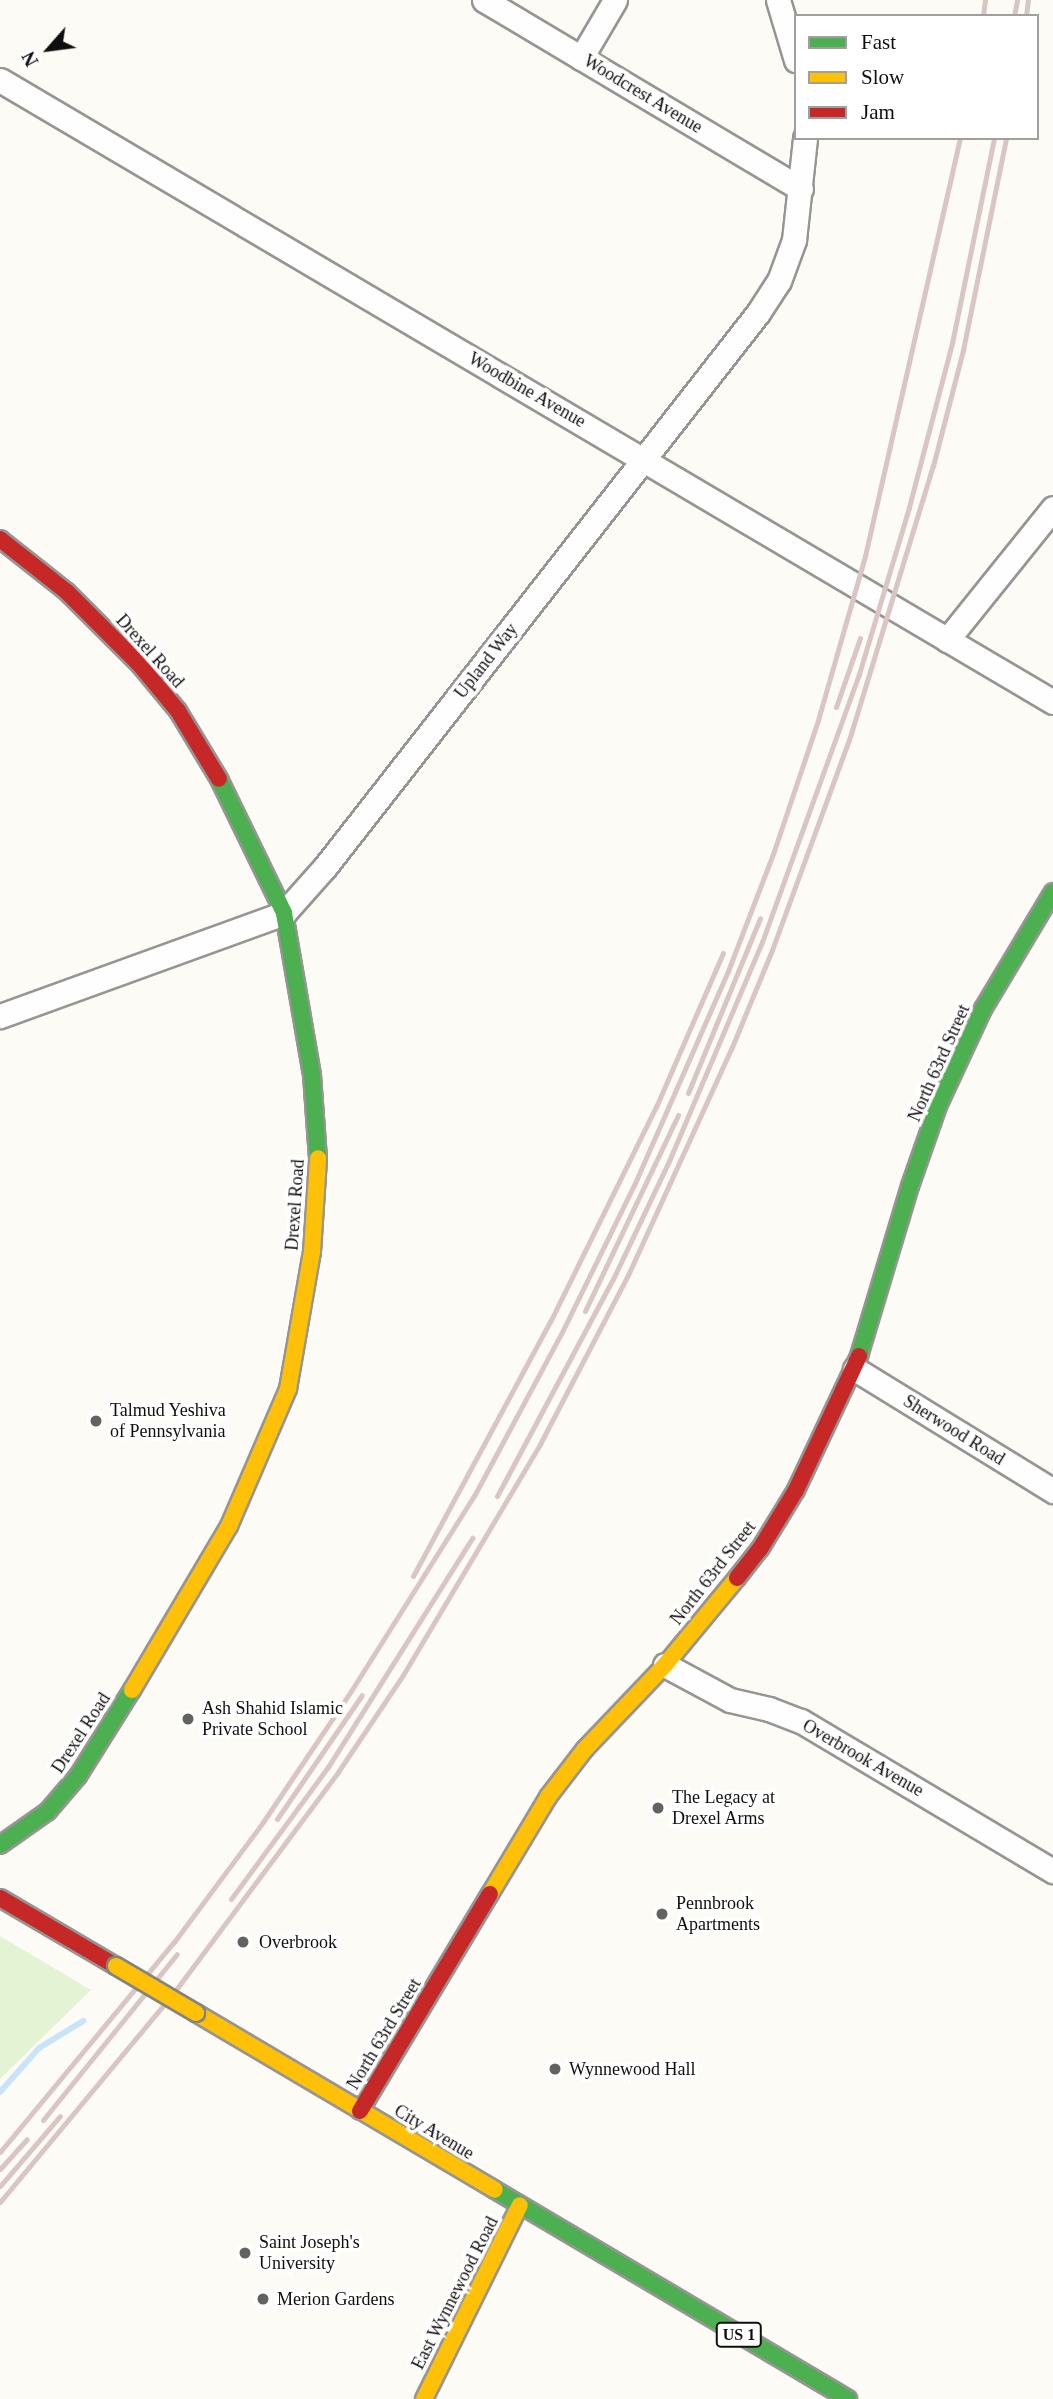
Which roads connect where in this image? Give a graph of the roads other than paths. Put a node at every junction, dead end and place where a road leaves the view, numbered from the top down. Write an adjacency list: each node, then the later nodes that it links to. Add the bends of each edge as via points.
1 (484, 0): 5 (street, Woodcrest Avenue)
2 (615, 0): 5 (street)
3 (778, 0): 4 (street)
4 (794, 53)
5 (581, 58): 8 (street, Woodcrest Avenue)
6 (0, 80): 9 (street, Woodbine Avenue)
7 (806, 140): 8 (street, Upland Way)
8 (802, 189): 9 (street, Upland Way, via 794,240 779,281)
9 (644, 458): 12 (street, Woodbine Avenue); 15 (street, Upland Way, via 325,867)
10 (1053, 508): 12 (street)
11 (0, 539): 15 (main road, Drexel Road, via 107,630 178,710 226,791)
12 (947, 640): 13 (street, Woodbine Avenue)
13 (1053, 702)
14 (1053, 892): 17 (main road, North 63rd Street, via 983,1009 939,1106)
15 (284, 913): 16 (street, Upland Way); 20 (main road, Drexel Road, via 312,1075 319,1172 313,1252 288,1389 229,1525 78,1776 48,1811)
16 (0, 1016)
17 (855, 1369): 18 (street, Sherwood Road); 19 (main road, North 63rd Street, via 796,1490 760,1549)
18 (1053, 1491)
19 (666, 1665): 21 (street, Overbrook Avenue, via 730,1700 801,1721); 23 (main road, North 63rd Street, via 585,1749 548,1797)
20 (0, 1845)
21 (1053, 1871)
22 (0, 1898): 23 (main road, City Avenue / US 1, bridge)
23 (360, 2111): 24 (main road, City Avenue / US 1)
24 (520, 2205): 25 (main road, East Wynnewood Road); 26 (main road, City Avenue / US 1)
25 (424, 2399)
26 (848, 2399)

